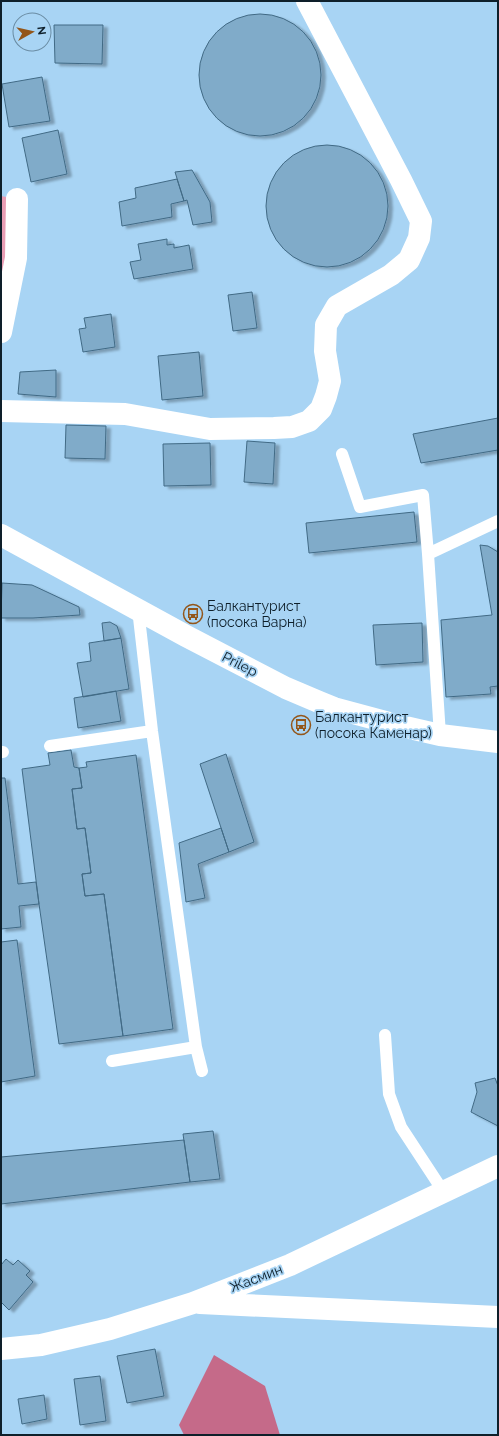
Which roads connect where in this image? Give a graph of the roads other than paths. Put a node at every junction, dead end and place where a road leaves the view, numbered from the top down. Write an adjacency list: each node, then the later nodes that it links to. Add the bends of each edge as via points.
1 (308, 1): 4 (street, via 421,221 419,238 409,260 391,275 337,306 326,325 325,351 330,381 321,409 308,421 292,427 210,429 125,414)
2 (17, 199): 3 (street, via 16,258)
3 (1, 332)
4 (1, 411)
5 (342, 454): 8 (lane, via 360,507 423,495)
6 (498, 521): 8 (lane)
7 (1, 535): 9 (street, Prilep)
8 (428, 554): 11 (lane)
9 (138, 609): 10 (lane); 11 (street, Prilep, via 279,684 319,702)
10 (152, 730): 13 (lane); 15 (lane)
11 (440, 735): 12 (street, Prilep)
12 (498, 742)
13 (50, 746)
14 (385, 1035): 19 (lane, via 389,1094 400,1127)
15 (196, 1047): 16 (lane); 17 (lane)
16 (112, 1061)
17 (202, 1071)
18 (498, 1166): 19 (street, Жасмин)
19 (443, 1191): 20 (street, Жасмин, via 290,1265)
20 (193, 1303): 21 (street); 22 (street, Жасмин, via 110,1329 41,1345)
21 (498, 1317)
22 (1, 1349)

